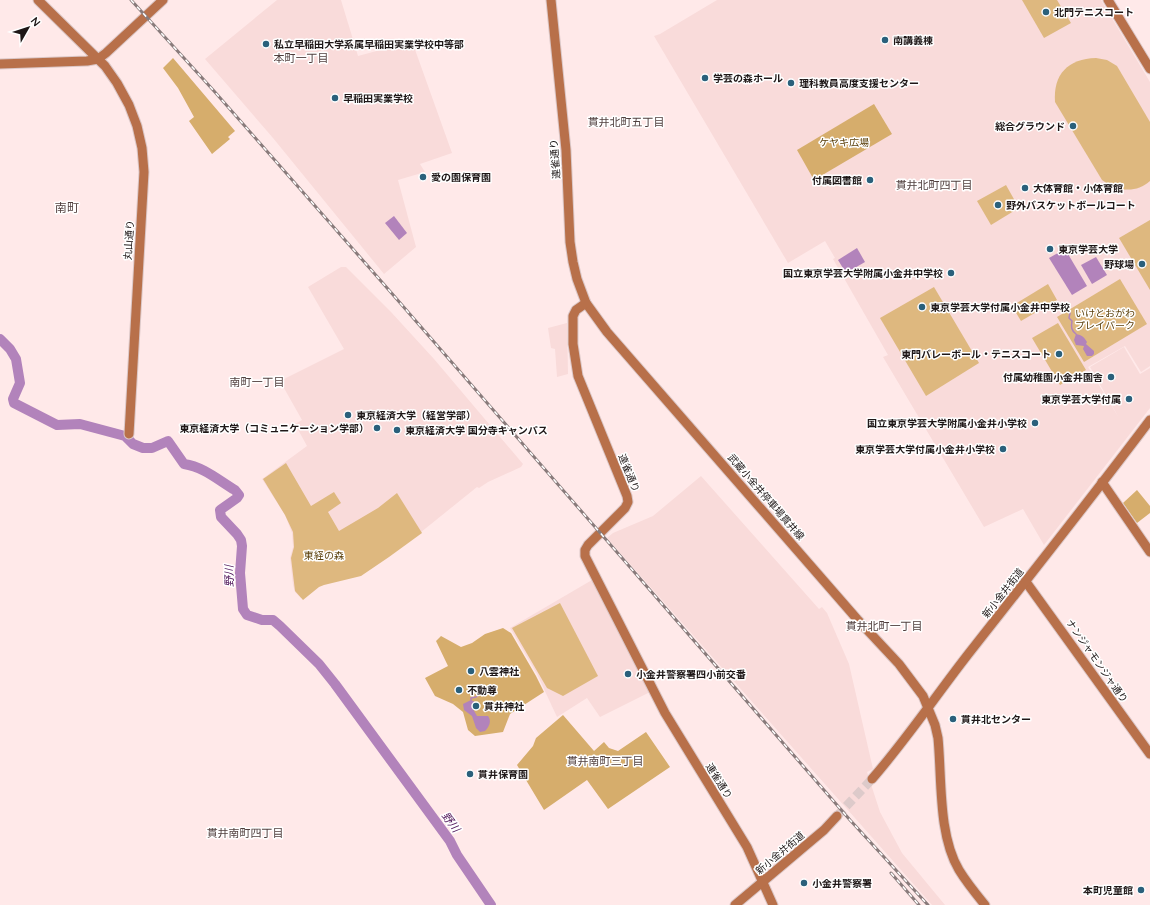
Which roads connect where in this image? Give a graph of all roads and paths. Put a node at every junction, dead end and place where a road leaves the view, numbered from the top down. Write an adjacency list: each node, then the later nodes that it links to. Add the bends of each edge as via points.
1 (38, 0): 5 (main road, 丸山通り)
2 (163, 0): 5 (main road)
3 (551, 0): 8 (main road, 連雀通り, via 566,150 570,242 577,279)
4 (1110, 4): 7 (main road)
5 (98, 59): 6 (main road); 10 (main road, 丸山通り, via 117,83 129,105 140,136 144,172)
6 (0, 64)
7 (1150, 69)
8 (586, 303): 14 (main road, 武蔵小金井停車場貫井線, via 607,332 899,664); 18 (main road, 連雀通り, via 576,310 572,321 578,376 628,502 588,545 584,556 665,713 747,847)
9 (1150, 420): 11 (main road, 新小金井街道)
10 (129, 434)
11 (1102, 482): 12 (main road); 13 (main road, 新小金井街道)
12 (1150, 552)
13 (1026, 582): 14 (main road, 新小金井街道); 15 (main road, ナンジャモンジャ通り)
14 (928, 706): 16 (main road, 新小金井街道); 21 (main road, 武蔵小金井停車場貫井線, via 938,738 944,824 948,843 959,870)
15 (1150, 754)
16 (872, 779)
17 (837, 816): 18 (main road, 新小金井街道)
18 (762, 882): 19 (main road, 新小金井街道); 20 (main road, 連雀通り)
19 (735, 905)
20 (773, 905)
21 (985, 905)

